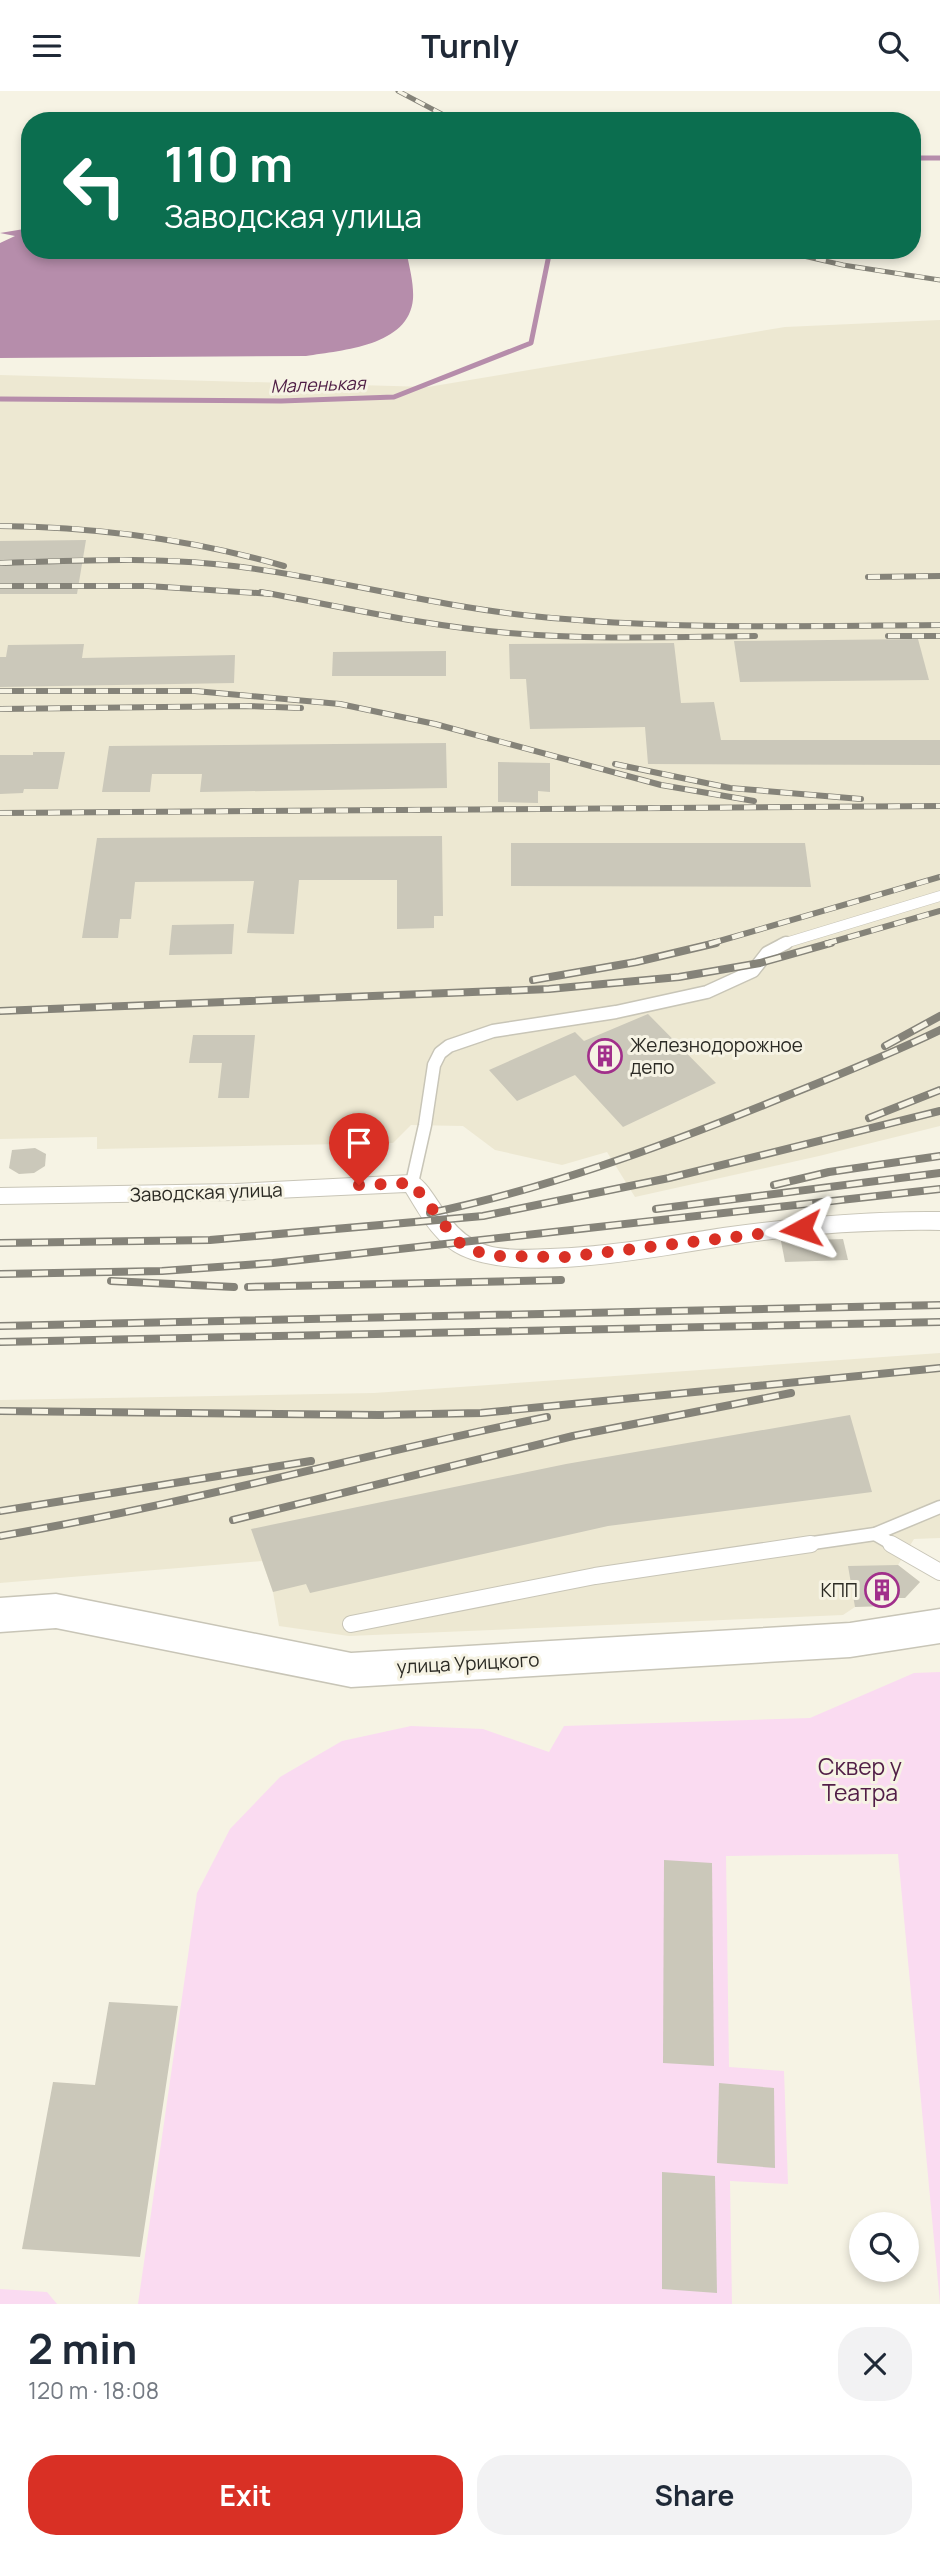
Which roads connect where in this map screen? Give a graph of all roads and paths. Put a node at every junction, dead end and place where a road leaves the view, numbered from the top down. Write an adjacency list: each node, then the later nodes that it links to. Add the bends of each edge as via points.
1 (940, 896): 2 (lane, via 784,943 767,953 753,971 707,992 493,1031 449,1046 434,1065)
2 (412, 1183): 3 (street, Заводская улица); 4 (street, via 462,1245 512,1258 565,1257 848,1224)
3 (0, 1196)
4 (940, 1221)
5 (940, 1507): 6 (lane)
6 (875, 1534): 7 (lane); 9 (lane, via 595,1576)
7 (940, 1572)
8 (0, 1615): 10 (street, улица Урицкого, via 56,1611 351,1670 850,1640)
9 (352, 1624)
10 (940, 1626)

